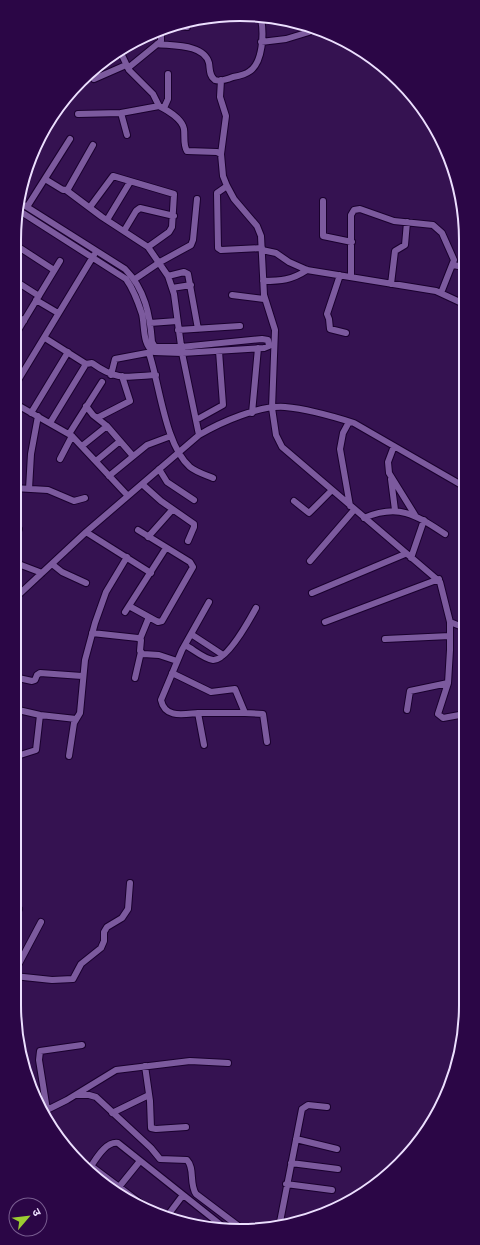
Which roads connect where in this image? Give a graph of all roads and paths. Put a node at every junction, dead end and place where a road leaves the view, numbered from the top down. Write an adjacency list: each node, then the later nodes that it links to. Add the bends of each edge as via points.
1 (261, 22): 4 (street)
2 (309, 32): 4 (street, via 286,39)
3 (161, 36): 5 (street)
4 (261, 42): 10 (street, via 258,59 252,70 244,75)
5 (158, 44): 7 (street); 10 (street, via 201,52 208,59 212,77)
6 (122, 56): 7 (street)
7 (127, 67): 9 (street); 11 (street, via 153,94)
8 (168, 74): 11 (street, via 168,99)
9 (94, 79)
10 (221, 80): 17 (street, via 220,97 226,116)
11 (161, 107): 12 (street); 17 (street, via 182,126 187,151)
12 (121, 113): 13 (street); 14 (street)
13 (78, 114)
14 (127, 135)
15 (70, 139): 18 (street)
16 (93, 145): 21 (street)
17 (222, 154): 20 (street, via 223,176)
18 (45, 179): 21 (street); 25 (street)
19 (130, 182): 26 (street, via 115,176 111,178); 28 (street, via 174,194); 29 (street)
20 (227, 186): 35 (street, via 234,200 259,231); 35 (street, via 217,193 218,248)
21 (66, 190): 26 (street)
22 (197, 199): 39 (street, via 193,243)
23 (323, 201): 32 (street, via 323,236)
24 (24, 205): 25 (street)
25 (27, 207): 36 (street)
26 (90, 207): 29 (street)
27 (23, 213): 37 (street)
28 (174, 216): 31 (street, via 140,208); 33 (street, via 169,232)
29 (107, 220): 31 (street)
30 (407, 222): 32 (street, via 368,211 354,210 350,218); 40 (street, via 433,225 440,230 452,252); 49 (street, via 405,245 395,251)
31 (124, 231): 33 (street)
32 (352, 242): 46 (street)
33 (148, 247): 39 (street)
34 (21, 249): 42 (street)
35 (262, 249): 43 (street, via 276,252 290,263); 48 (street)
36 (96, 252): 37 (street); 47 (street, via 125,269)
37 (92, 258): 58 (street); 71 (street, via 121,275 130,284 142,315 147,344)
38 (60, 261): 42 (street)
39 (160, 262): 45 (street); 47 (street)
40 (453, 265): 41 (street); 53 (street)
41 (459, 266)
42 (54, 270): 55 (street)
43 (307, 270): 44 (street); 48 (street, via 287,280)
44 (340, 275): 46 (street); 67 (street, via 327,315 330,329)
45 (168, 276): 51 (street, via 187,273); 52 (street)
46 (351, 277): 49 (street)
47 (135, 279): 62 (street)
48 (263, 281): 56 (street)
49 (391, 284): 53 (street)
50 (21, 285): 55 (street)
51 (191, 285): 52 (street); 65 (street)
52 (172, 288): 61 (street)
53 (441, 293): 57 (street)
54 (232, 296): 56 (street)
55 (37, 298): 58 (street); 60 (street)
56 (264, 299): 82 (street, via 275,330)
57 (459, 302)
58 (58, 313): 68 (street)
59 (21, 318): 60 (street)
60 (24, 320): 63 (street)
61 (177, 321): 62 (street); 66 (street)
62 (150, 323): 71 (street)
63 (21, 325)
64 (240, 326): 65 (street)
65 (198, 329): 66 (street)
66 (178, 330): 70 (street)
67 (346, 333)
68 (45, 338): 73 (street); 77 (street)
69 (258, 348): 70 (street, via 269,346 268,340); 72 (street); 84 (street)
70 (181, 350): 71 (street); 72 (street); 87 (street)
71 (153, 351): 75 (street, via 115,359); 76 (street)
72 (219, 351): 87 (street, via 223,405)
73 (68, 352): 74 (street); 83 (street)
74 (86, 364): 75 (street, via 92,363); 89 (street)
75 (111, 375): 78 (street)
76 (156, 375): 78 (street); 93 (street)
77 (21, 376)
78 (122, 376): 86 (street, via 130,401)
79 (102, 382): 80 (street)
80 (86, 406): 86 (street); 91 (street)
81 (21, 407): 83 (street)
82 (272, 408): 84 (street); 88 (street, via 285,407); 109 (street, via 276,436 280,445)
83 (31, 413): 85 (street)
84 (252, 413): 92 (street, via 220,423)
85 (38, 416): 89 (street); 108 (street, via 31,454)
86 (97, 418): 90 (street)
87 (196, 420): 92 (street)
88 (349, 422): 96 (street); 114 (street, via 343,433 340,449)
89 (50, 423): 91 (street)
90 (107, 426): 94 (street); 95 (street)
91 (70, 435): 95 (street); 99 (street)
92 (199, 435): 97 (street)
93 (170, 436): 97 (street); 98 (street, via 147,445)
94 (120, 441): 98 (street); 100 (street)
95 (82, 446): 100 (street)
96 (394, 446): 103 (street, via 388,466); 106 (street)
97 (178, 454): 101 (street); 104 (street, via 190,467)
98 (133, 456): 102 (street)
99 (60, 459)
100 (96, 462): 102 (street)
101 (159, 469): 105 (street); 112 (street, via 167,482)
102 (109, 476): 110 (street)
103 (391, 477): 116 (street); 117 (street)
104 (213, 478)
105 (142, 484): 110 (street); 115 (street)
106 (459, 484)
107 (21, 488): 108 (street)
108 (29, 489): 111 (street, via 48,490 74,500)
109 (332, 490): 113 (street, via 309,513); 114 (street)
110 (128, 496): 121 (street)
111 (85, 498)
112 (194, 500)
113 (294, 501)
114 (352, 508): 118 (street); 129 (street)
115 (172, 510): 123 (street); 124 (street, via 194,525)
116 (395, 510): 117 (street); 118 (street)
117 (415, 515): 119 (street)
118 (364, 518): 126 (street)
119 (424, 520): 122 (street); 128 (street)
120 (138, 530): 123 (street)
121 (86, 532): 127 (street); 130 (street)
122 (445, 534)
123 (148, 537): 125 (street)
124 (188, 541)
125 (166, 548): 133 (street); 142 (street, via 190,562 192,569 162,621 158,622)
126 (405, 554): 128 (street); 137 (street)
127 (127, 557): 133 (street); 146 (street, via 106,592)
128 (411, 558): 134 (street)
129 (310, 561)
130 (52, 564): 132 (street); 135 (street, via 62,572)
131 (21, 565): 132 (street)
132 (42, 573): 136 (street)
133 (152, 573): 139 (street)
134 (438, 579): 143 (street); 144 (street)
135 (86, 583)
136 (21, 592)
137 (312, 593)
138 (209, 602): 147 (street)
139 (129, 606): 141 (street); 142 (street)
140 (256, 608): 153 (street, via 237,639)
141 (125, 612)
142 (149, 617): 149 (street)
143 (325, 622)
144 (450, 622): 145 (street); 148 (street)
145 (459, 626)
146 (92, 633): 149 (street); 156 (street)
147 (191, 634): 151 (street); 153 (street)
148 (450, 636): 150 (street); 159 (street)
149 (140, 639): 152 (street)
150 (385, 639)
151 (185, 645): 153 (street, via 212,660); 154 (street)
152 (141, 652): 154 (street); 157 (street)
153 (223, 655)
154 (177, 661): 155 (street)
155 (172, 673): 162 (street, via 161,700 165,708 174,715); 163 (street, via 211,692 235,689)
156 (82, 676): 158 (street, via 40,673 32,681); 166 (street, via 80,712)
157 (135, 678)
158 (21, 679)
159 (448, 683): 160 (street, via 410,691); 165 (street, via 438,716 446,718)
160 (407, 710)
161 (21, 711): 164 (street)
162 (198, 713): 163 (street); 168 (street)
163 (245, 713): 167 (street, via 263,714)
164 (40, 715): 166 (street); 169 (street, via 36,750)
165 (459, 715)
166 (76, 719): 170 (street)
167 (267, 742)
168 (204, 745)
169 (21, 755)
170 (69, 756)
171 (130, 883): 174 (street, via 129,905 124,915 107,926 101,948 81,964 73,980)
172 (41, 922): 173 (street)
173 (21, 961)
174 (21, 976)
175 (82, 1045): 180 (street, via 40,1051)
176 (228, 1063): 177 (street, via 190,1061)
177 (146, 1066): 178 (street, via 116,1070); 179 (street)
178 (76, 1095): 182 (street); 183 (street, via 92,1096)
179 (150, 1095): 183 (street); 184 (street, via 151,1128)
180 (45, 1104)
181 (327, 1107): 185 (street, via 303,1106)
182 (48, 1109)
183 (112, 1113): 200 (street, via 160,1159 187,1160 190,1164 192,1187 196,1194)
184 (186, 1126)
185 (296, 1140): 186 (street); 188 (street)
186 (337, 1149)
187 (140, 1161): 189 (street, via 114,1142 106,1147); 193 (street); 196 (street)
188 (291, 1163): 190 (street); 192 (street)
189 (92, 1166)
190 (338, 1169)
191 (109, 1180): 193 (street)
192 (286, 1184): 195 (street); 198 (street)
193 (119, 1187): 194 (street)
194 (123, 1190)
195 (332, 1190)
196 (183, 1195): 197 (street); 199 (street)
197 (170, 1212)
198 (280, 1220)
199 (220, 1223)
200 (236, 1224)

